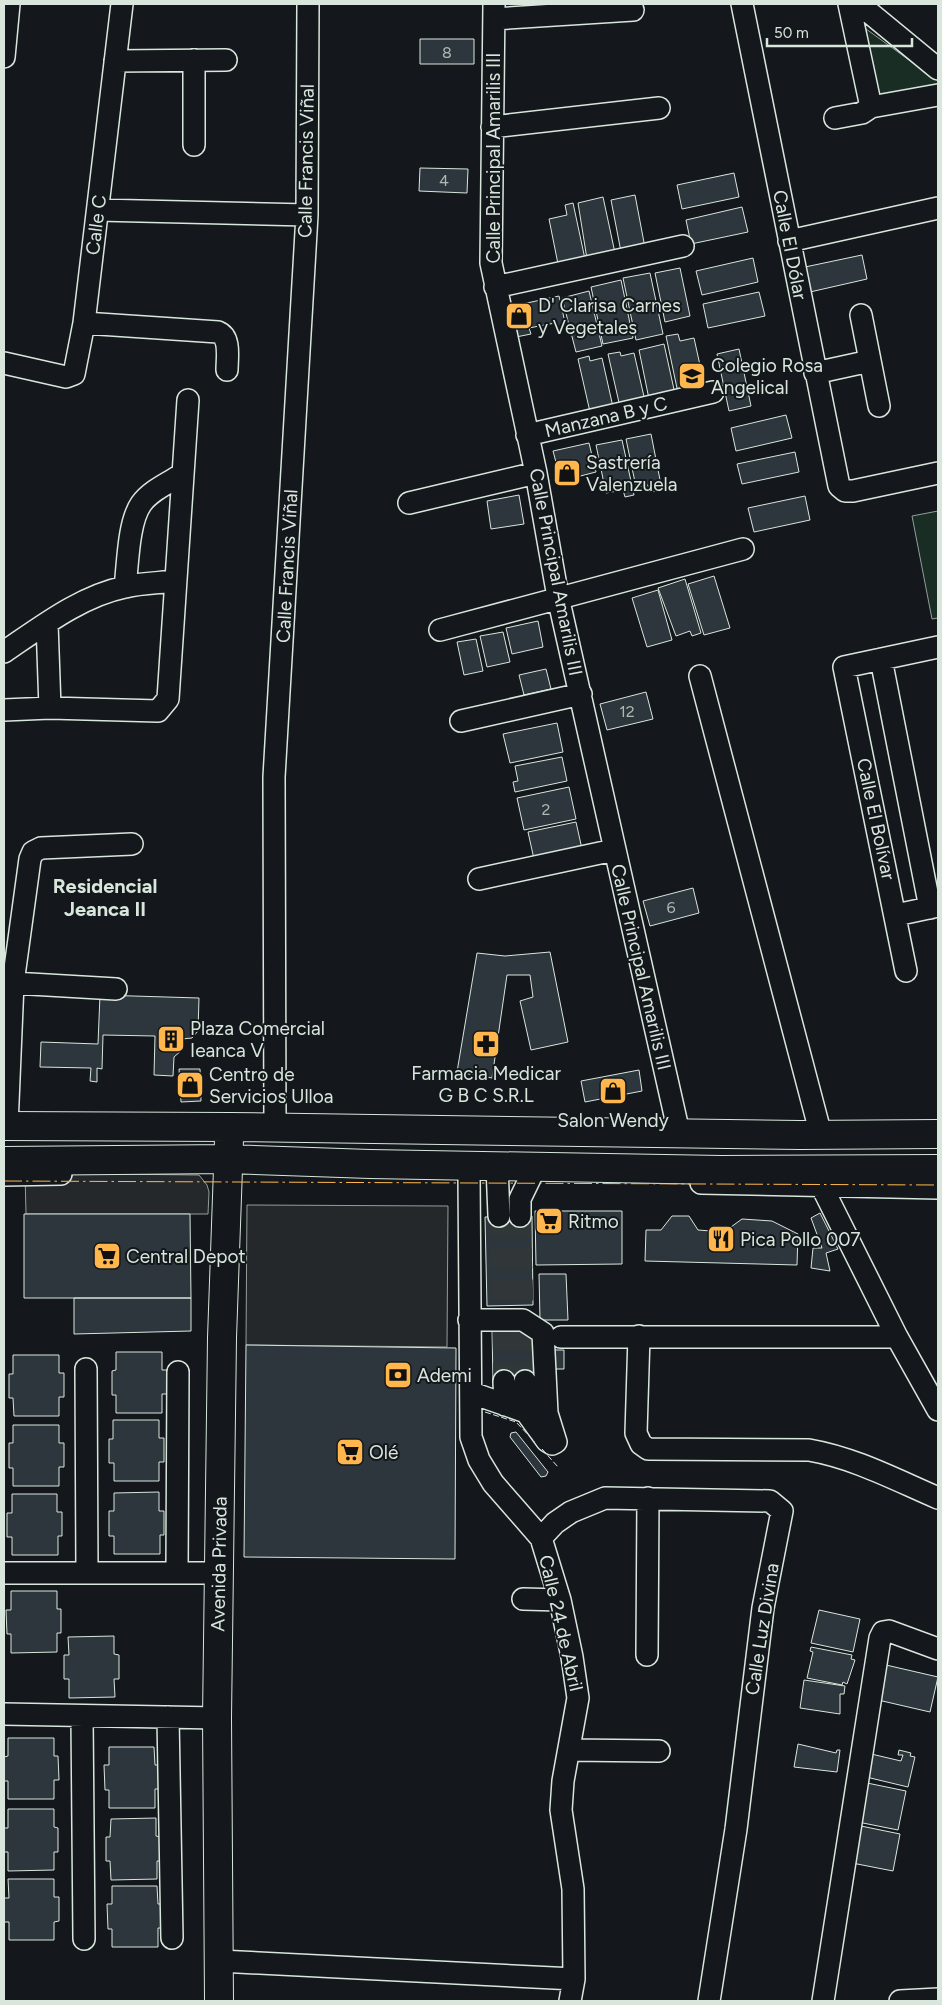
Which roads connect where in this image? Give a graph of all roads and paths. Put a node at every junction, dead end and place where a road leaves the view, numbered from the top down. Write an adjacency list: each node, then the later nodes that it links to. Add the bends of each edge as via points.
1 (10, 4): 9 (street)
2 (122, 4): 12 (street, Calle C)
3 (308, 4): 22 (street, Calle Francis Viñal)
4 (742, 4): 23 (street, Calle El Dólar)
5 (849, 4): 15 (street)
6 (859, 4): 13 (street)
7 (633, 10): 8 (street)
8 (494, 11): 18 (street, Calle Principal Amarilis III)
9 (4, 57)
10 (194, 60): 11 (street); 12 (street); 19 (street)
11 (226, 60)
12 (115, 61): 21 (street, Calle C)
13 (938, 69)
14 (938, 95): 15 (street)
15 (871, 107): 17 (street, via 862,113)
16 (659, 108): 18 (street)
17 (835, 118)
18 (492, 127): 25 (street, Calle Principal Amarilis III, via 491,263)
19 (194, 146)
20 (938, 208): 23 (street)
21 (98, 210): 22 (street); 27 (street, Calle C)
22 (307, 215): 64 (street, Calle Francis Viñal, via 274,776)
23 (789, 241): 31 (street, Calle El Dólar)
24 (683, 246): 25 (street)
25 (495, 287): 35 (street, Calle Principal Amarilis III)
26 (861, 315): 28 (street)
27 (84, 323): 29 (street, Calle C, via 74,374 66,377); 30 (street, via 218,332 226,339)
28 (870, 361): 31 (street); 34 (street)
29 (4, 363)
30 (227, 370)
31 (815, 373): 37 (street, Calle El Dólar, via 839,486 854,491)
32 (713, 392): 35 (street, Manzana B y C)
33 (188, 400): 38 (street)
34 (879, 406)
35 (527, 435): 36 (street, Calle Principal Amarilis III)
36 (536, 473): 39 (street); 43 (street, Calle Principal Amarilis III)
37 (938, 473)
38 (181, 475): 41 (street); 42 (street, via 150,494 134,518)
39 (409, 503)
40 (743, 549): 43 (street)
41 (175, 581): 42 (street); 51 (street, via 168,699 164,706 158,711)
42 (125, 587): 44 (street, via 89,600)
43 (558, 597): 45 (street); 50 (street, Calle Principal Amarilis III)
44 (47, 623): 47 (street); 51 (street)
45 (440, 630)
46 (938, 647): 48 (street)
47 (4, 652)
48 (881, 659): 57 (street, Calle El Bolívar); 58 (street, Calle El Bolívar, via 844,667)
49 (700, 676): 67 (street)
50 (581, 694): 53 (street); 55 (street, Calle Principal Amarilis III)
51 (50, 708): 52 (street)
52 (4, 710)
53 (461, 721)
54 (132, 844): 60 (street, via 41,848 33,852)
55 (614, 850): 56 (street); 65 (street, Calle Principal Amarilis III)
56 (479, 879)
57 (934, 907): 58 (street)
58 (896, 915): 59 (street, Calle El Bolívar)
59 (906, 971)
60 (13, 983): 61 (street); 62 (street)
61 (116, 989)
62 (5, 1126): 63 (main road)
63 (230, 1126): 64 (main road); 69 (main road, Avenida Privada)
64 (275, 1128): 65 (main road)
65 (679, 1133): 67 (main road)
66 (938, 1134): 67 (main road)
67 (821, 1135)
68 (4, 1161): 69 (main road)
69 (228, 1165): 71 (main road); 73 (street); 74 (street); 95 (main road, Avenida Privada, via 222,1338)
70 (938, 1169): 75 (main road)
71 (497, 1171): 72 (main road); 74 (street); 77 (street)
72 (534, 1171): 75 (main road); 78 (street, via 520,1199)
73 (4, 1175)
74 (469, 1175): 79 (street, Calle 24 de Abril, via 477,1244 477,1278)
75 (818, 1179): 76 (street); 82 (street)
76 (938, 1188)
77 (499, 1216)
78 (520, 1216)
79 (469, 1320): 85 (street, Calle 24 de Abril); 88 (street, via 513,1318 543,1333 547,1412 556,1439 554,1443 547,1441)
80 (639, 1336): 81 (street); 82 (street); 90 (street, via 636,1433 641,1444 648,1449 809,1450 850,1459)
81 (562, 1337)
82 (898, 1337): 87 (street)
83 (86, 1369): 94 (street)
84 (178, 1372): 92 (street)
85 (472, 1393): 86 (street); 91 (street, Calle 24 de Abril, via 471,1437 478,1460)
86 (505, 1405): 88 (street); 88 (street, via 515,1381)
87 (938, 1410)
88 (526, 1412)
89 (648, 1498): 91 (street, Calle Luz Divina, via 605,1498 588,1504 555,1523); 99 (street); 113 (street, Calle Luz Divina, via 770,1501 782,1511 762,1617 736,1829)
90 (938, 1498)
91 (541, 1538): 97 (street, Calle 24 de Abril)
92 (177, 1572): 94 (street); 95 (street)
93 (4, 1573): 94 (street)
94 (88, 1573)
95 (220, 1573): 103 (main road, Avenida Privada)
96 (523, 1599): 97 (street)
97 (560, 1600): 104 (street, Calle 24 de Abril, via 578,1698)
98 (938, 1649): 114 (street, via 889,1631 883,1632 880,1638)
99 (648, 1655)
100 (4, 1714): 101 (street)
101 (82, 1717): 102 (street); 107 (street)
102 (168, 1718): 103 (street); 106 (street)
103 (217, 1718): 108 (main road, Avenida Privada)
104 (569, 1750): 105 (street); 109 (street, Calle 24 de Abril, via 561,1810 573,1889)
105 (658, 1751)
106 (172, 1938)
107 (84, 1939)
108 (219, 1961): 109 (street); 111 (main road, Avenida Privada)
109 (574, 1979): 112 (street, Calle 24 de Abril)
110 (938, 1999): 115 (street)
111 (219, 2001)
112 (570, 2001)
113 (710, 2001)
114 (823, 2001)
115 (900, 2001)

